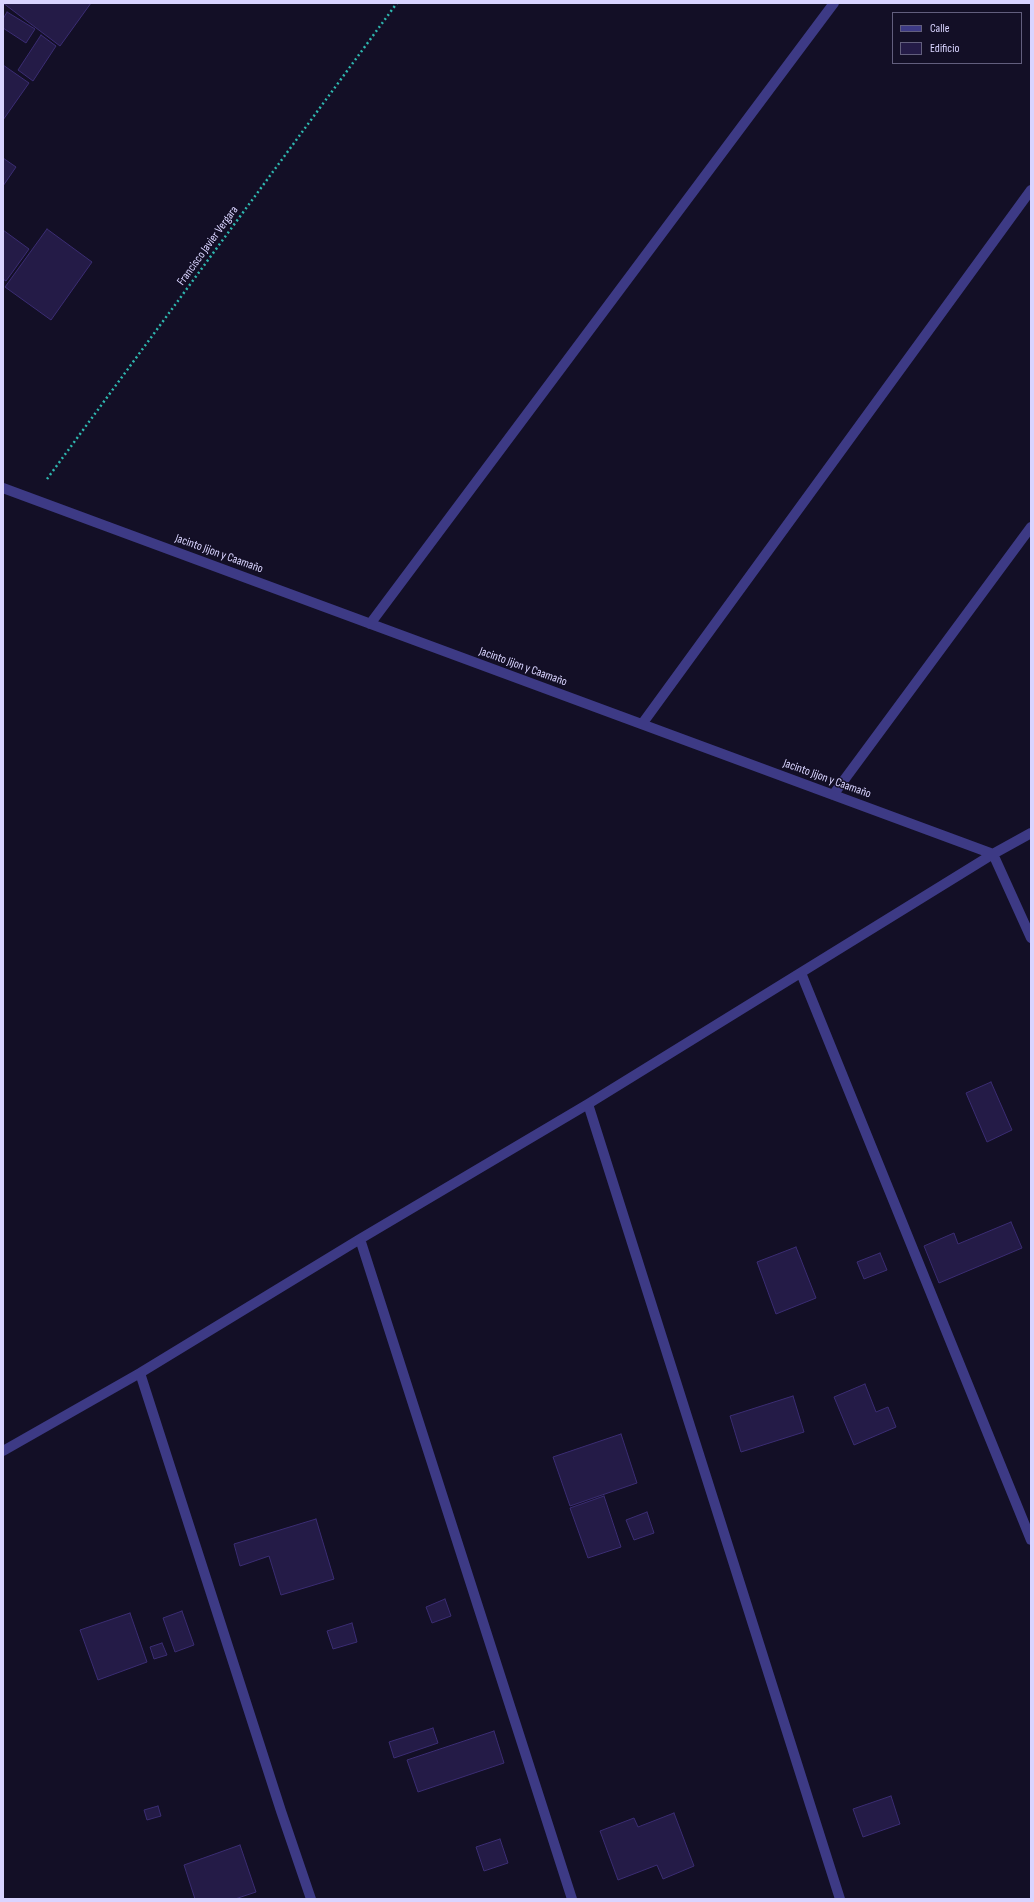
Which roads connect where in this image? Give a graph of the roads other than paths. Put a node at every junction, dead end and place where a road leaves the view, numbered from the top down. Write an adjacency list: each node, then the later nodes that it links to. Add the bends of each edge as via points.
1 (834, 3): 5 (street)
2 (1031, 190): 6 (street)
3 (3, 488): 5 (street, Jacinto Jijon y Caamaño)
4 (1031, 527): 7 (street)
5 (370, 624): 6 (street, Jacinto Jijon y Caamaño)
6 (642, 724): 7 (street, Jacinto Jijon y Caamaño)
7 (833, 795): 9 (street, Jacinto Jijon y Caamaño)
8 (1031, 833): 9 (street)
9 (994, 854): 10 (street); 11 (street)
10 (1031, 938)
11 (801, 973): 12 (street); 16 (street)
12 (588, 1104): 13 (street); 19 (street)
13 (360, 1239): 14 (street); 18 (street)
14 (140, 1373): 15 (street); 17 (street)
15 (3, 1451)
16 (1031, 1540)
17 (311, 1899)
18 (572, 1899)
19 (840, 1899)

